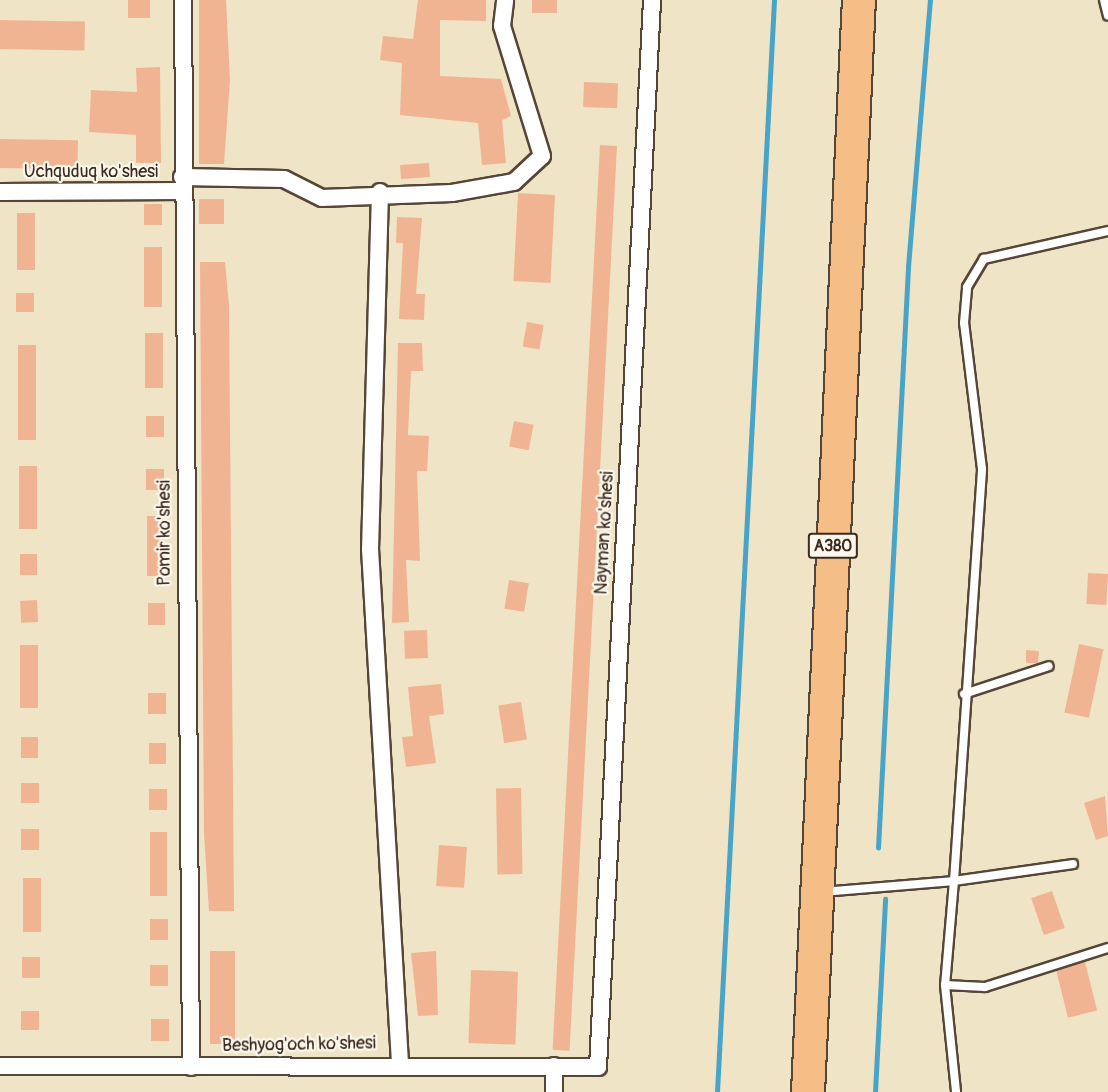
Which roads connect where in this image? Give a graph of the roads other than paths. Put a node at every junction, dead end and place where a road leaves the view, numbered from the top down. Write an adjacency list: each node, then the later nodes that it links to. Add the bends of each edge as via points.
1 (183, 0): 7 (street, Pomir ko'shesi)
2 (505, 0): 9 (street, Uchquduq ko'shesi, via 502,26 542,156 514,182 452,194)
3 (652, 0): 22 (street, Nayman ko'shesi)
4 (859, 0): 15 (highway, A380)
5 (1104, 0): 6 (lane)
6 (1108, 16)
7 (182, 184): 8 (street, Uchquduq ko'shesi); 9 (street, Uchquduq ko'shesi, via 284,179 322,198); 20 (street, Pomir ko'shesi)
8 (0, 192)
9 (380, 192): 18 (street, via 369,549)
10 (1108, 231): 12 (lane, via 984,260 967,287 964,323 982,469)
11 (1049, 666): 12 (lane)
12 (964, 694): 14 (lane)
13 (1073, 864): 14 (lane)
14 (954, 881): 15 (lane); 17 (lane)
15 (817, 892): 24 (highway, A380)
16 (1108, 948): 17 (lane, via 985,987)
17 (945, 985): 25 (lane)
18 (400, 1063): 20 (street, Beshyog'och ko'shesi); 21 (street, Beshyog'och ko'shesi)
19 (0, 1066): 20 (street, Beshyog'och ko'shesi)
20 (191, 1066)
21 (554, 1066): 22 (street, Beshyog'och ko'shesi); 23 (street)
22 (598, 1067)
23 (554, 1092)
24 (807, 1092)
25 (956, 1092)

